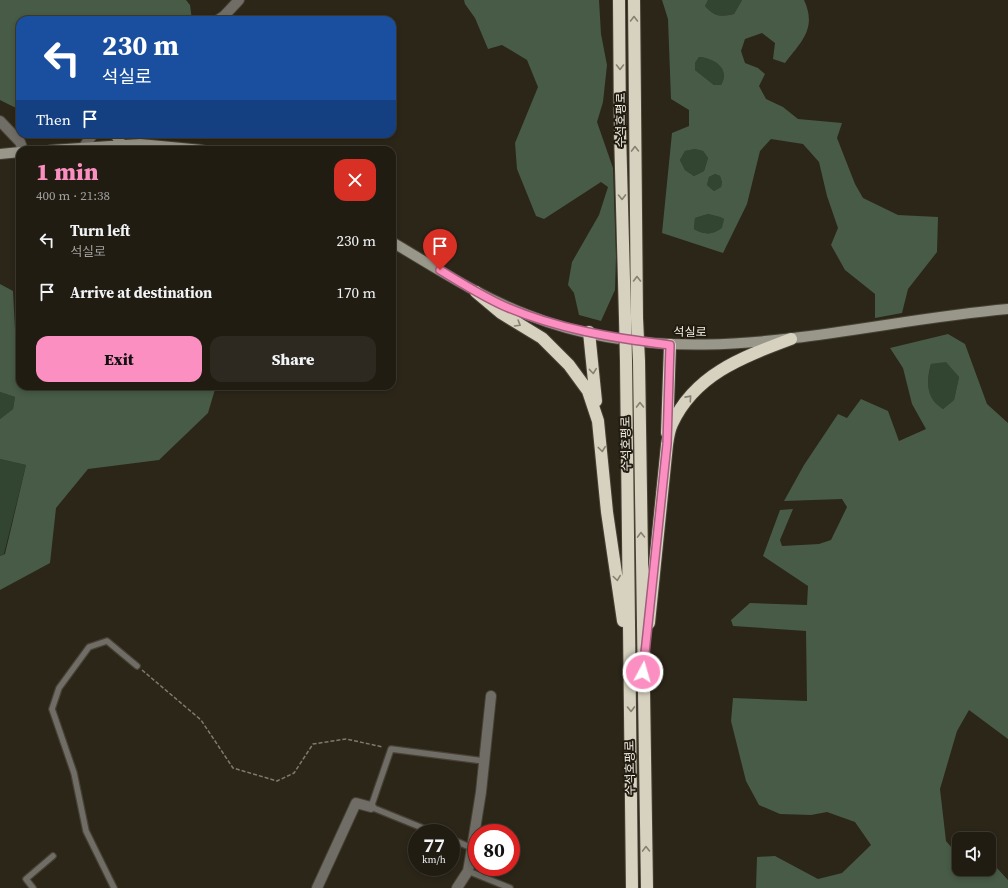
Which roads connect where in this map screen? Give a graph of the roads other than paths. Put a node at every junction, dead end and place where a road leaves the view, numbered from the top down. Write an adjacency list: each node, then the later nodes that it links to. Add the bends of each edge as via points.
1 (239, 0): 4 (street)
2 (619, 0): 15 (highway, 수석호평로, one-way to 15, via 620,131)
3 (634, 0): 15 (highway, 수석호평로, one-way to 3)
4 (224, 16)
5 (1, 125): 7 (street)
6 (117, 138): 8 (street)
7 (22, 146)
8 (122, 146): 9 (street)
9 (161, 146)
10 (16, 152): 11 (street)
11 (0, 154)
12 (396, 244): 13 (street, 석실로)
13 (476, 292): 16 (street, 석실로, via 529,316); 19 (highway, one-way to 19, via 501,313 542,338 569,365 588,391)
14 (1008, 309): 17 (street, 석실로)
15 (631, 318): 22 (highway, 수석호평로, bridge, via 626,361); 23 (highway, 수석호평로, one-way to 15, bridge, via 640,361)
16 (589, 332): 18 (street, 석실로, via 613,338); 19 (highway, one-way to 19)
17 (790, 339): 18 (street, 석실로, via 712,345); 20 (highway, one-way to 17, via 672,425 684,403 700,386 730,364)
18 (670, 345): 20 (highway)
19 (598, 421): 22 (highway, one-way to 22)
20 (667, 444): 23 (highway)
21 (138, 666): 33 (lane, via 107,641 89,647 59,688 52,709 74,773 86,831)
22 (630, 670): 37 (highway, 수석호평로, one-way to 37)
23 (643, 672): 38 (highway, 수석호평로, one-way to 23)
24 (491, 696): 25 (street)
25 (484, 761): 26 (lane, via 391,749); 28 (street)
26 (371, 807): 27 (lane); 34 (street, via 356,803)
27 (413, 824)
28 (475, 824)
29 (53, 856): 32 (lane, via 26,879)
30 (468, 870): 35 (street)
31 (482, 876): 36 (lane)
32 (33, 888)
33 (114, 888)
34 (318, 888)
35 (456, 888)
36 (510, 888)
37 (632, 888)
38 (646, 888)

